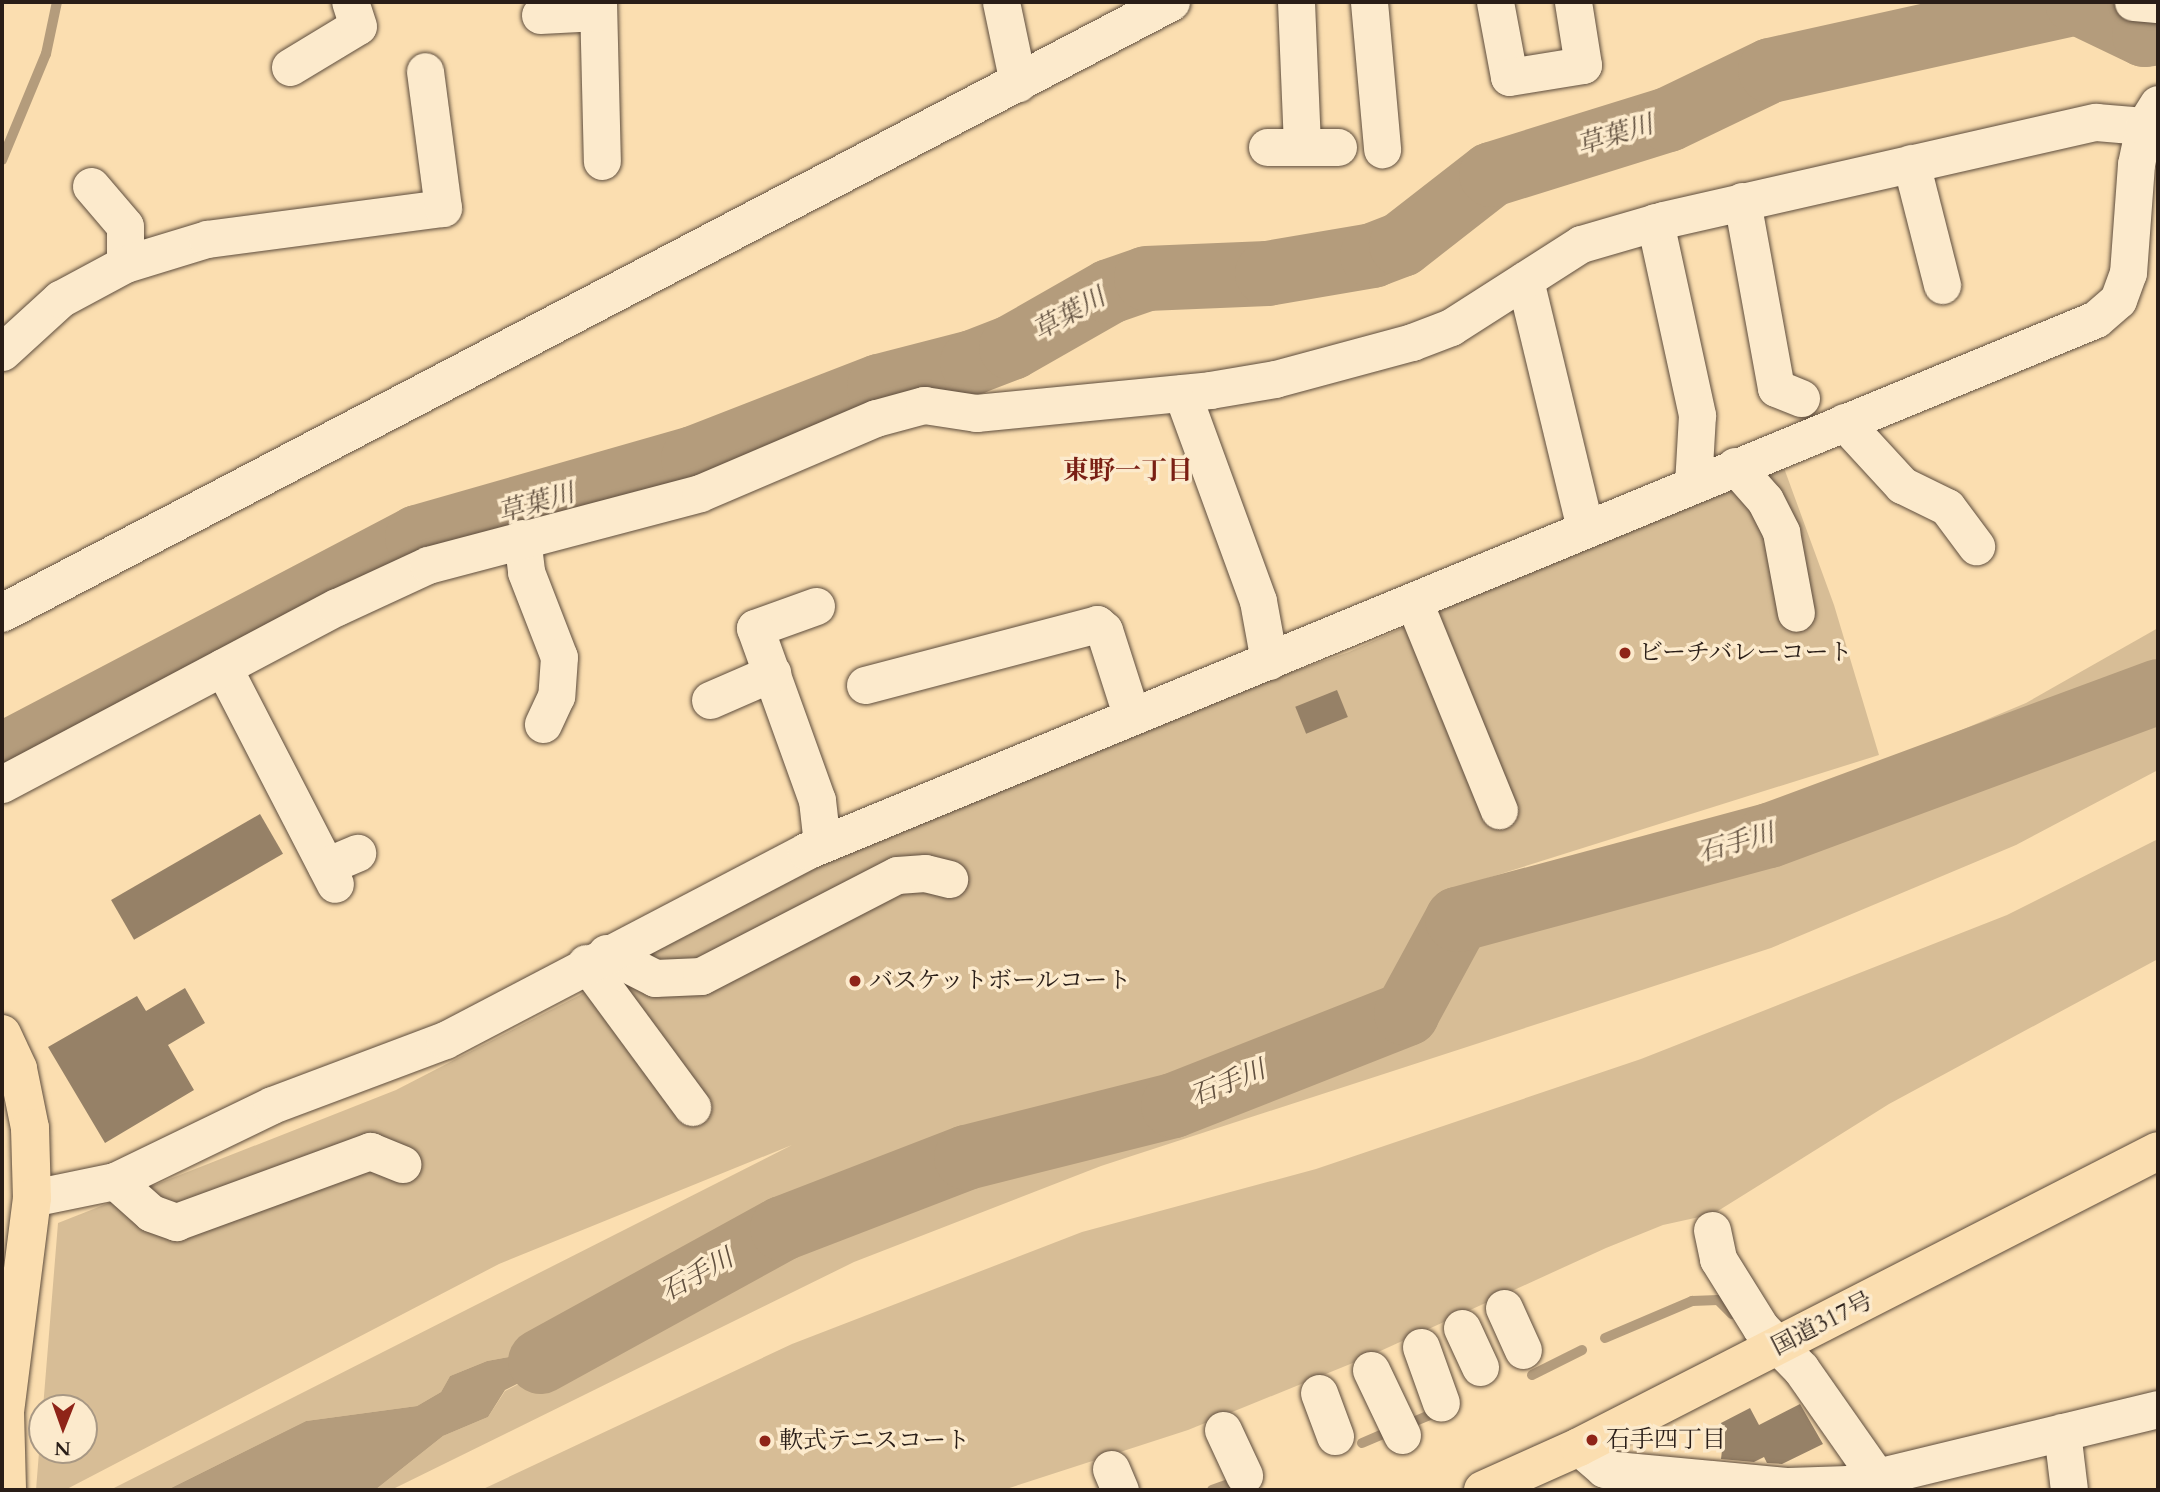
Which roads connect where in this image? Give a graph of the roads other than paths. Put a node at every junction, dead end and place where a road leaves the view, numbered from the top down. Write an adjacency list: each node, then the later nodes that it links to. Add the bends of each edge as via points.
1 (350, 2): 12 (street, via 358,26)
2 (1000, 2): 14 (street)
3 (1296, 2): 16 (street, via 1284,147)
4 (1369, 2): 17 (street)
5 (1495, 2): 6 (street, via 1509,77 1583,65)
6 (1573, 2)
7 (2133, 2): 8 (street)
8 (2158, 5)
9 (1153, 6): 14 (street)
10 (598, 7): 11 (street); 18 (street)
11 (540, 15)
12 (290, 67)
13 (425, 71): 23 (street, via 443,208 207,239)
14 (1018, 83): 38 (street)
15 (2151, 115): 19 (street, via 2096,122); 29 (street, via 2136,164 2128,273 2118,300 2096,319)
16 (1338, 147)
17 (1382, 149)
18 (602, 161)
19 (1911, 163): 21 (street); 25 (street)
20 (91, 186): 23 (street, via 125,226)
21 (1742, 201): 22 (street); 28 (street, via 1776,388)
22 (1655, 222): 24 (street, via 1581,244); 31 (street, via 1697,415)
23 (125, 264): 26 (street, via 61,299)
24 (1525, 280): 27 (street, via 1451,327 1412,342 1275,379); 32 (street)
25 (1941, 285)
26 (2, 352)
27 (1182, 393): 33 (street, via 976,413 924,405 876,418 700,493); 39 (street, via 1258,601)
28 (1801, 398)
29 (1844, 422): 30 (street); 34 (street, via 1902,485 1947,508)
30 (1735, 467): 31 (street); 37 (street, via 1765,500 1781,532)
31 (1693, 484): 32 (street)
32 (1584, 528): 35 (street)
33 (522, 538): 40 (street, via 428,565); 45 (street, via 526,572 559,657 556,696)
34 (1976, 546)
35 (1414, 602): 39 (street); 47 (street)
36 (816, 606): 41 (street, via 755,628)
37 (1796, 612)
38 (2, 613)
39 (1269, 661): 44 (street)
40 (223, 667): 46 (street); 49 (street)
41 (772, 673): 43 (street); 48 (street, via 817,800)
42 (865, 685): 44 (street, via 1097,624 1104,630)
43 (710, 700)
44 (1131, 714): 48 (street)
45 (543, 724)
46 (2, 785)
47 (1499, 810)
48 (822, 844): 51 (street)
49 (339, 868)
50 (950, 879): 51 (street, via 925,873 897,875 701,976 655,978)
51 (596, 958): 53 (street); 56 (street, via 445,1040 272,1105)
52 (2, 1034): 57 (main road, via 18,1069 30,1128)
53 (692, 1107)
54 (2158, 1151): 62 (main road, 国道317号)
55 (402, 1164): 56 (street, via 370,1151 176,1222 151,1213)
56 (115, 1181): 57 (street)
57 (32, 1198): 60 (main road)
58 (1712, 1230): 62 (street, via 1717,1259)
59 (1504, 1308): 64 (street)
60 (9, 1312): 70 (main road)
61 (1462, 1328): 65 (street)
62 (1778, 1346): 75 (main road, 国道317号); 78 (street, via 1801,1369)
63 (1421, 1347): 68 (street)
64 (1523, 1350)
65 (1480, 1367)
66 (1371, 1370): 73 (street)
67 (1319, 1393): 74 (street)
68 (1441, 1403)
69 (2158, 1409): 72 (street)
70 (4, 1412): 82 (main road)
71 (1223, 1430): 77 (street)
72 (2062, 1433): 76 (street); 83 (street)
73 (1402, 1435)
74 (1335, 1436)
75 (1579, 1447): 79 (street, via 1589,1461); 81 (main road, 国道317号)
76 (1962, 1474): 78 (street)
77 (1244, 1475)
78 (1878, 1479): 80 (street)
79 (1618, 1480): 80 (street)
80 (1826, 1488)
81 (1491, 1489)
82 (7, 1490)
83 (2070, 1490)

